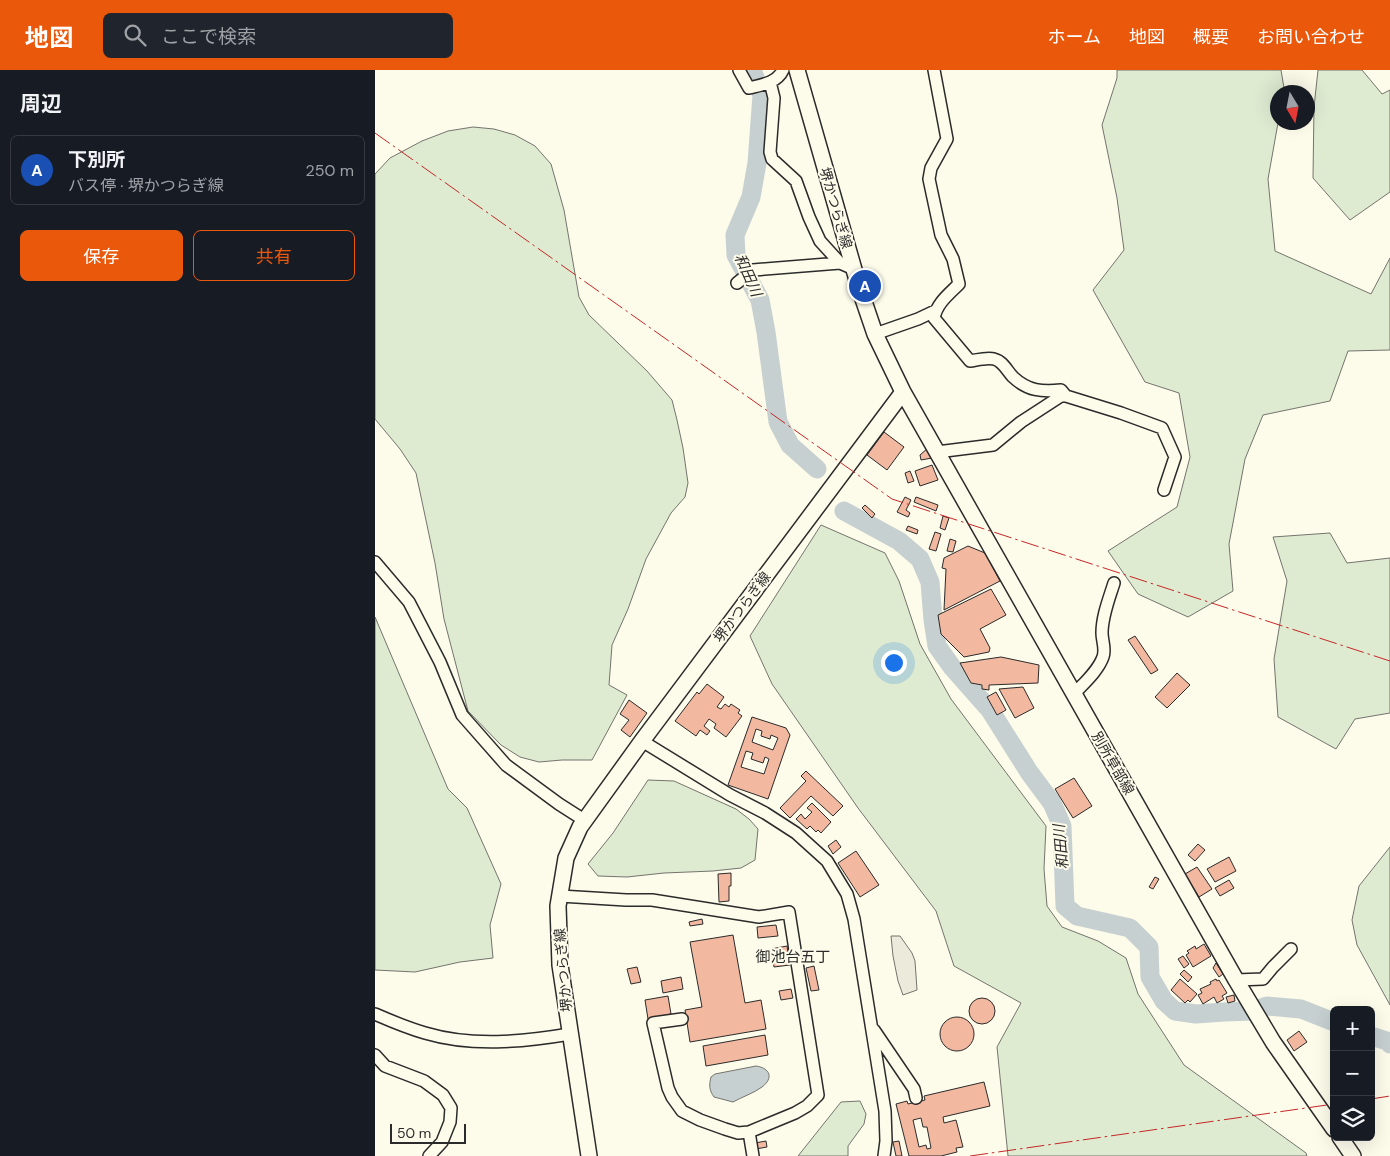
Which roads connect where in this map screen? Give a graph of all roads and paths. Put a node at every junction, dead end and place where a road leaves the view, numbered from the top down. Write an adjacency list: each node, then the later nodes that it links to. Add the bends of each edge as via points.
1 (739, 70): 5 (street, via 749,88)
2 (783, 70): 5 (street)
3 (797, 70): 7 (main road, 堺かつらぎ線)
4 (934, 70): 9 (street, via 947,139 931,168 929,179 941,235 953,259 959,284)
5 (769, 82): 6 (street, via 773,98 772,159 796,181 820,241)
6 (840, 263): 7 (street); 8 (street, via 753,270)
7 (854, 270): 10 (main road, 堺かつらぎ線)
8 (737, 283)
9 (935, 311): 10 (street); 12 (street, via 934,318 970,361 995,359 1021,384 1043,392 1061,390)
10 (875, 334): 11 (main road, 堺かつらぎ線)
11 (903, 392): 13 (main road, 別所草部線); 18 (main road, 堺かつらぎ線)
12 (1066, 396): 13 (street, via 1061,396 1021,422 993,445); 14 (street, via 1162,428 1175,457)
13 (937, 452): 17 (main road, 別所草部線)
14 (1164, 490)
15 (375, 562): 19 (street, via 409,602 462,715 506,765)
16 (1114, 583): 17 (street, via 1103,621 1102,659)
17 (1074, 694): 22 (main road, 別所草部線)
18 (641, 741): 19 (main road, 堺かつらぎ線); 25 (street, via 796,833 827,861 847,894 854,919)
19 (584, 820): 20 (main road, 堺かつらぎ線, via 565,858)
20 (560, 896): 26 (main road, 堺かつらぎ線, via 560,965); 30 (street, via 652,900 759,917 789,912 818,1095 795,1113)
21 (1291, 949): 22 (street, via 1263,979)
22 (1236, 980): 29 (main road, 別所草部線, via 1293,1072)
23 (375, 1014): 26 (street, via 426,1034 458,1040 488,1042)
24 (682, 1018): 30 (street, via 653,1023 672,1097 682,1111 700,1120 738,1133)
25 (872, 1027): 28 (street, via 914,1089); 35 (street, via 885,1112)
26 (570, 1034): 33 (main road, 堺かつらぎ線)
27 (375, 1055): 32 (street, via 385,1066 424,1081 443,1095 451,1108 450,1122 442,1142)
28 (916, 1098)
29 (1330, 1123)
30 (749, 1132): 34 (street)
31 (1343, 1141): 36 (main road)
32 (429, 1156)
33 (589, 1156)
34 (753, 1156)
35 (884, 1156)
36 (1353, 1156)

